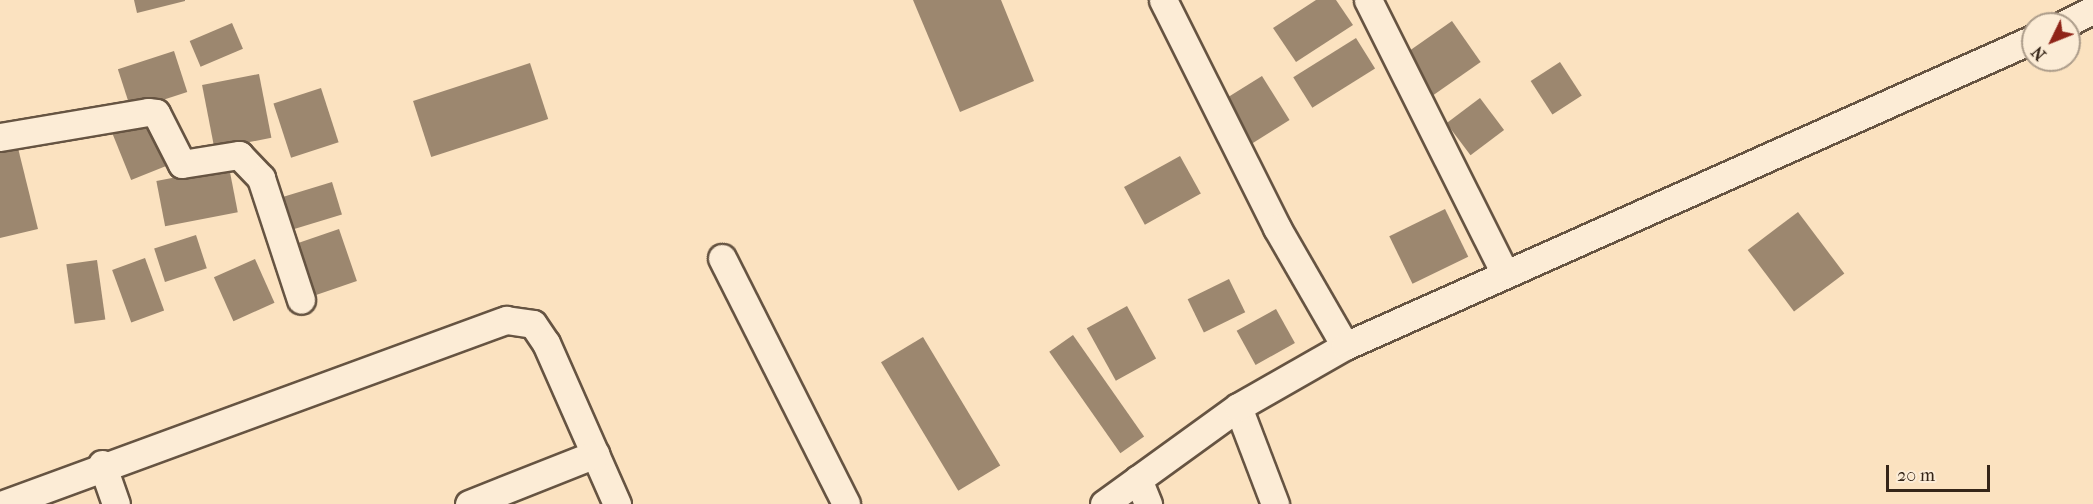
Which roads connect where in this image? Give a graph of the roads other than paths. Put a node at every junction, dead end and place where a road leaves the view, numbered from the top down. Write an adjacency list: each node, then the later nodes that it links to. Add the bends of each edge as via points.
1 (1163, 0): 8 (street, via 1276,228)
2 (1368, 0): 6 (street)
3 (2021, 45): 6 (street, via 1905,101)
4 (0, 137): 7 (street, via 148,112 156,113 182,164 239,155 261,178)
5 (722, 258): 17 (street)
6 (1504, 271): 8 (street)
7 (301, 300)
8 (1345, 346): 9 (street)
9 (1238, 407): 12 (street); 20 (street)
10 (595, 454): 11 (street, via 546,343 533,324 506,320); 15 (street); 16 (street)
11 (102, 464): 13 (street); 14 (street)
12 (1138, 479): 18 (street); 19 (street)
13 (4, 504)
14 (116, 504)
15 (469, 504)
16 (617, 504)
17 (846, 504)
18 (1104, 504)
19 (1148, 504)
20 (1275, 504)

